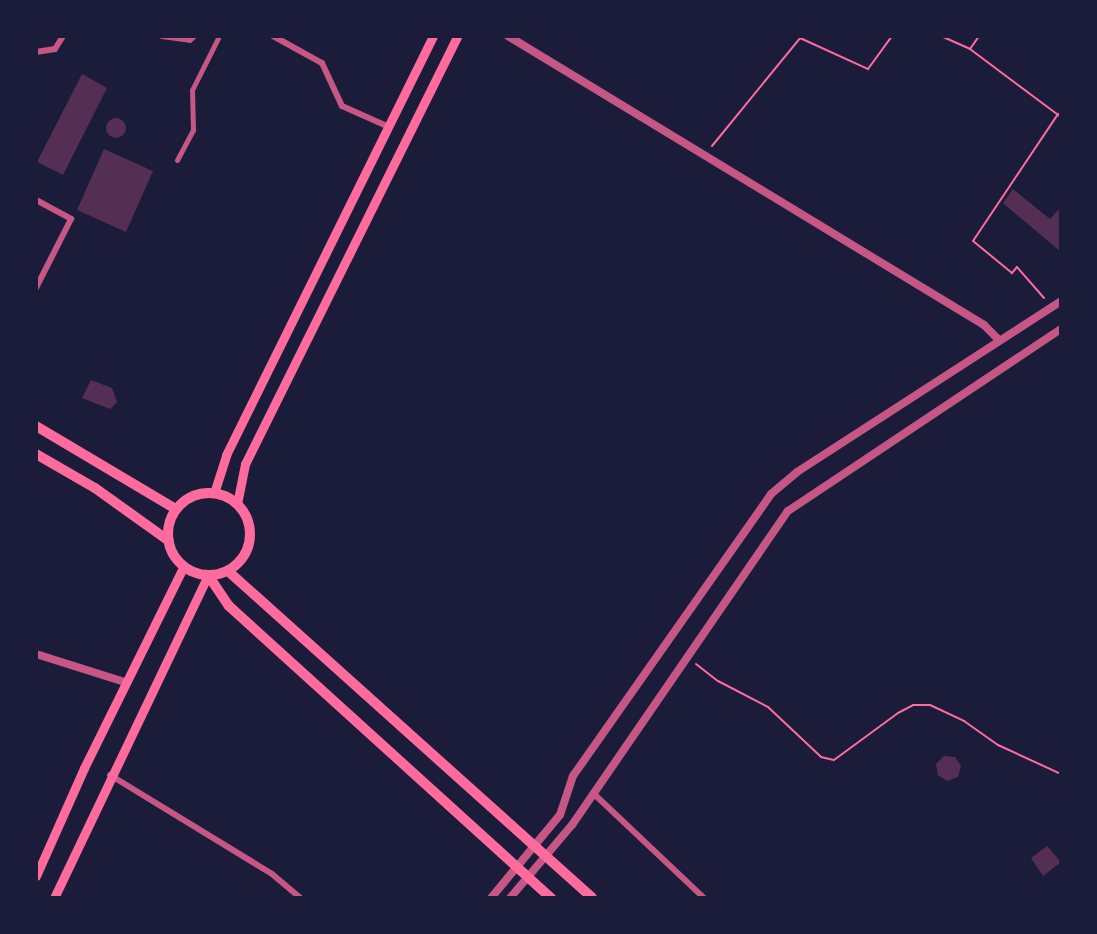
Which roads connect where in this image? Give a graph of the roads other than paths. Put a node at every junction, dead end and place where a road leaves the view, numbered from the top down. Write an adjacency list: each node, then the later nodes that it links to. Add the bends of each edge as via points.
1 (63, 36): 9 (street, via 55,48)
2 (162, 36): 3 (street, via 190,40)
3 (194, 36)
4 (219, 36): 11 (street, via 192,90 193,130)
5 (273, 36): 10 (street, via 322,63 342,106)
6 (433, 36): 10 (main road)
7 (457, 36): 20 (main road, via 245,464)
8 (508, 36): 16 (street, via 984,325)
9 (36, 52)
10 (389, 128): 19 (main road, via 226,455)
11 (177, 160)
12 (36, 200): 13 (street, via 71,219)
13 (36, 288)
14 (1061, 301): 16 (street)
15 (1061, 329): 29 (street, via 806,496 778,524)
16 (998, 339): 30 (street, via 787,479 761,506 573,776 560,815)
17 (36, 426): 21 (main road)
18 (36, 454): 22 (main road, via 95,488)
19 (214, 493): 20 (main road); 21 (main road, via 193,496)
20 (237, 504): 24 (main road, via 245,515 250,540 238,563)
21 (176, 509): 22 (main road)
22 (169, 541): 23 (main road)
23 (184, 566): 25 (main road); 27 (main road)
24 (228, 570): 25 (main road); 30 (main road)
25 (208, 575): 28 (main road); 32 (main road, via 229,606)
26 (36, 654): 27 (street)
27 (125, 682): 33 (main road)
28 (110, 775): 35 (main road); 36 (street, via 272,874)
29 (593, 793): 31 (street); 41 (street)
30 (536, 847): 31 (main road); 32 (street)
31 (546, 857): 34 (street); 40 (main road)
32 (518, 868): 34 (main road); 37 (street)
33 (36, 876)
34 (528, 877): 38 (street); 39 (main road)
35 (54, 898)
36 (301, 898)
37 (491, 898)
38 (510, 898)
39 (551, 898)
40 (592, 898)
41 (704, 898)

